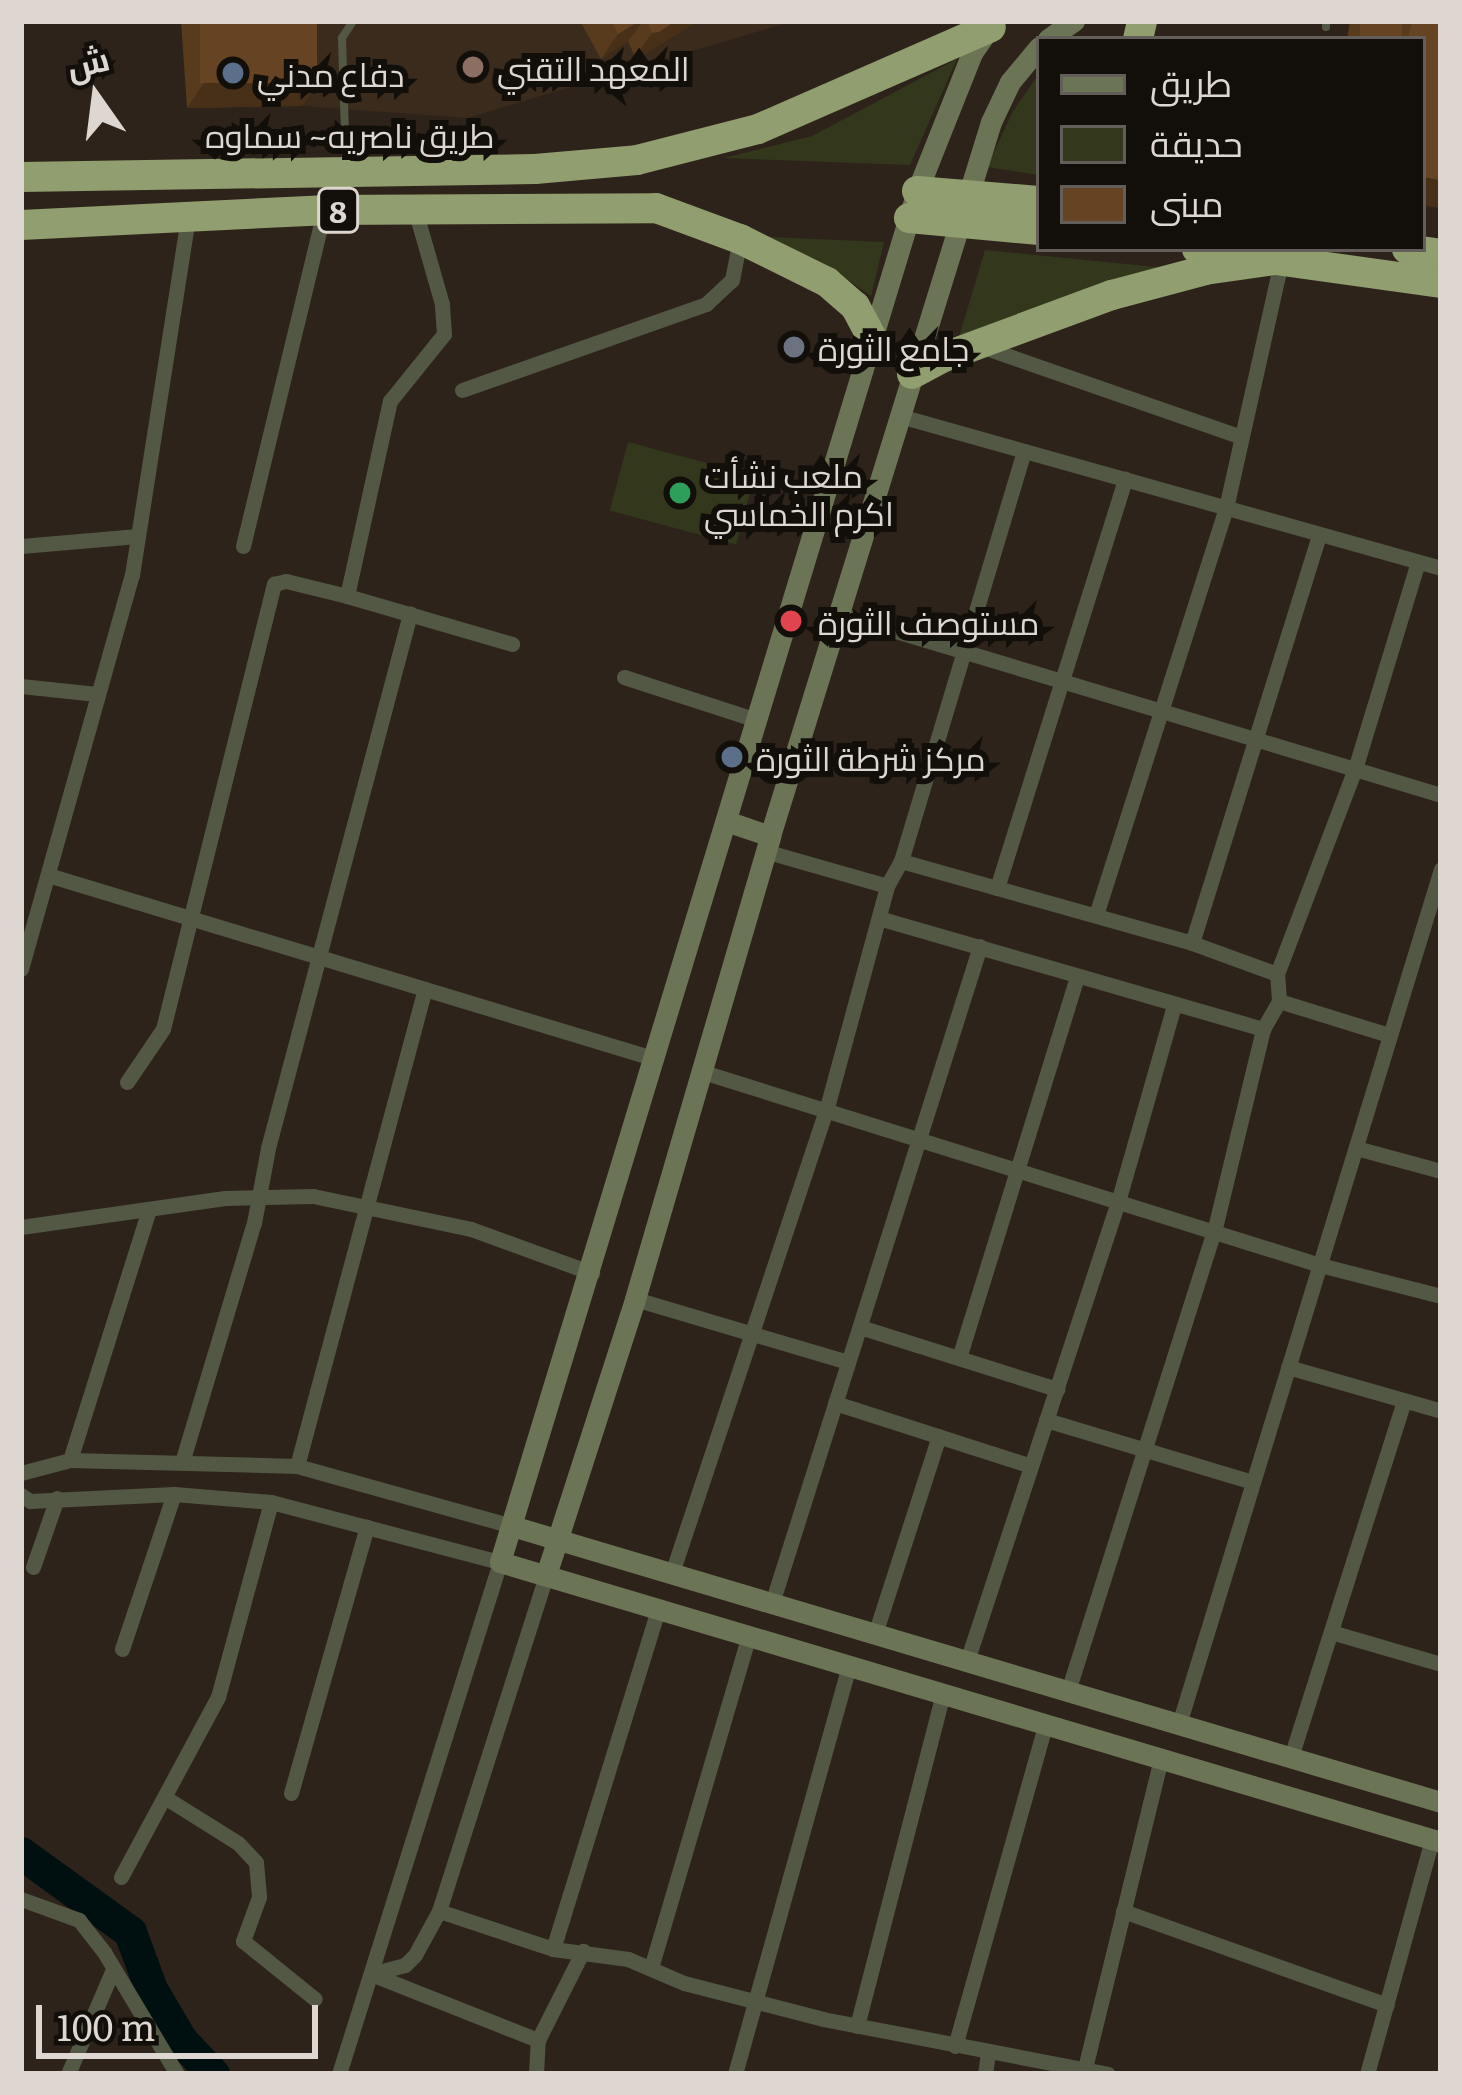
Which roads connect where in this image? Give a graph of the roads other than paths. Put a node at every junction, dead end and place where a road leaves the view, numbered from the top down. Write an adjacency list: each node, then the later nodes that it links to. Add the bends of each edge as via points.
1 (353, 21): 5 (lane, via 342,38)
2 (993, 23): 5 (highway, طريق ناصريه~ سماوه / 8, via 758,129 638,160); 8 (street, via 972,53)
3 (1036, 51): 9 (street, via 1000,101)
4 (219, 170): 5 (highway, طريق ناصريه~ سماوه / 8); 6 (highway, طريق ناصريه~ سماوه / 8); 12 (highway)
5 (346, 172)
6 (21, 177)
7 (1036, 201): 9 (highway)
8 (913, 204): 9 (highway); 19 (street)
9 (965, 207): 14 (highway); 21 (street)
10 (324, 210): 11 (highway, 8); 12 (highway, 8); 31 (street)
11 (415, 210): 15 (highway, 8, via 656,208); 34 (street, via 444,334 390,401)
12 (204, 216): 13 (highway, 8); 29 (street)
13 (21, 225)
14 (1036, 229)
15 (740, 239): 19 (highway, via 827,282 855,306); 22 (street, via 732,280 706,304)
16 (1222, 252): 17 (highway)
17 (1281, 259): 18 (highway); 20 (highway, via 1154,283); 24 (street)
18 (1441, 284)
19 (871, 336): 44 (street)
20 (976, 345): 21 (highway); 24 (street)
21 (912, 374): 23 (street)
22 (462, 390)
23 (900, 416): 25 (street); 36 (street)
24 (1241, 437): 27 (street)
25 (1024, 451): 26 (street); 38 (street)
26 (1125, 479): 27 (street); 40 (street)
27 (1226, 508): 28 (street); 43 (street)
28 (1319, 534): 32 (street); 45 (street)
29 (138, 536): 30 (street); 42 (street)
30 (21, 546)
31 (243, 546)
32 (1418, 562): 33 (street); 46 (street)
33 (1441, 568)
34 (346, 596): 35 (street); 57 (street, via 286,580 271,590)
35 (410, 614): 37 (street); 61 (street)
36 (839, 614): 38 (street); 49 (street)
37 (512, 644)
38 (964, 652): 40 (street); 50 (street)
39 (624, 677): 44 (street)
40 (1064, 682): 43 (street); 54 (street)
41 (21, 686): 42 (street)
42 (97, 694): 52 (street)
43 (1159, 710): 45 (street); 56 (street)
44 (756, 720): 48 (street)
45 (1256, 740): 46 (street); 59 (street)
46 (1355, 769): 47 (street); 63 (street)
47 (1441, 795)
48 (726, 821): 49 (street); 70 (street)
49 (769, 844): 53 (street); 71 (street)
50 (902, 861): 53 (street); 54 (street)
51 (1441, 869): 55 (street)
52 (48, 875): 57 (street); 62 (street)
53 (887, 886): 58 (street)
54 (998, 889): 56 (street)
55 (1434, 914): 69 (street)
56 (1096, 915): 59 (street)
57 (191, 916): 61 (street); 72 (street, via 163,1029)
58 (882, 919): 60 (street); 73 (street)
59 (1192, 943): 63 (street)
60 (980, 946): 64 (street); 74 (street)
61 (321, 958): 65 (street); 78 (street)
62 (21, 969)
63 (1277, 974): 66 (street)
64 (1077, 976): 67 (street); 76 (street)
65 (425, 989): 70 (street); 80 (street)
66 (1279, 1001): 68 (street); 69 (street)
67 (1174, 1006): 68 (street); 79 (street)
68 (1263, 1029): 83 (street)
69 (1389, 1034): 75 (street)
70 (656, 1059): 85 (street)
71 (703, 1072): 73 (street); 87 (street)
72 (127, 1082)
73 (826, 1111): 74 (street); 89 (street)
74 (919, 1139): 76 (street); 88 (street)
75 (1356, 1148): 77 (street); 84 (street)
76 (1016, 1170): 79 (street); 90 (street)
77 (1441, 1171)
78 (260, 1196): 80 (street); 81 (street); 100 (street)
79 (1118, 1202): 83 (street); 93 (street)
80 (364, 1204): 85 (street, via 471,1229); 102 (street)
81 (149, 1209): 82 (street); 101 (street)
82 (21, 1227)
83 (1214, 1232): 84 (street); 99 (street)
84 (1320, 1265): 86 (street); 92 (street)
85 (592, 1273): 110 (street)
86 (1441, 1296)
87 (635, 1298): 89 (street); 112 (street)
88 (860, 1327): 90 (street); 91 (street)
89 (752, 1334): 91 (street); 115 (street)
90 (959, 1358): 93 (street)
91 (848, 1362): 95 (street)
92 (1288, 1367): 94 (street); 105 (street)
93 (1057, 1389): 97 (street)
94 (1404, 1400): 96 (street); 119 (street)
95 (835, 1403): 98 (street); 117 (street)
96 (1441, 1411)
97 (1046, 1420): 99 (street); 103 (street)
98 (939, 1436): 103 (street); 120 (street)
99 (1145, 1449): 105 (street); 126 (street)
100 (183, 1459): 101 (street); 102 (street)
101 (70, 1460): 104 (street)
102 (297, 1466): 110 (street)
103 (1031, 1466): 123 (street)
104 (21, 1473)
105 (1253, 1482): 129 (street)
106 (174, 1494): 108 (street); 109 (street); 122 (street)
107 (21, 1495): 108 (street)
108 (57, 1498): 114 (street)
109 (272, 1502): 111 (street); 133 (street, via 218,1697)
110 (512, 1526): 112 (street); 113 (street)
111 (367, 1527): 113 (street); 132 (street)
112 (557, 1539): 115 (street); 116 (street)
113 (500, 1562): 116 (street); 144 (street)
114 (32, 1567)
115 (672, 1573): 117 (street)
116 (546, 1575): 118 (street); 138 (street)
117 (772, 1603): 120 (street)
118 (658, 1610): 121 (street); 140 (street)
119 (1331, 1632): 124 (street); 130 (street)
120 (875, 1634): 123 (street)
121 (748, 1636): 125 (street); 142 (street)
122 (122, 1649)
123 (967, 1661): 126 (street)
124 (1441, 1664)
125 (849, 1666): 127 (street); 146 (street)
126 (1068, 1691): 129 (street)
127 (943, 1694): 128 (street); 148 (street)
128 (1045, 1724): 131 (street); 150 (street)
129 (1179, 1724): 130 (street)
130 (1291, 1757): 134 (street)
131 (1161, 1759): 135 (street); 139 (street)
132 (291, 1793)
133 (166, 1798): 136 (street); 145 (street, via 256,1862 259,1898 243,1941)
134 (1441, 1802)
135 (1437, 1841): 147 (street)
136 (122, 1877)
137 (21, 1899): 143 (street, via 79,1920)
138 (439, 1911): 140 (street); 144 (street, via 405,1965)
139 (1124, 1911): 147 (street); 152 (street)
140 (553, 1949): 141 (street)
141 (583, 1952): 142 (street); 149 (street)
142 (651, 1967): 146 (street)
143 (112, 1972): 153 (street); 154 (street)
144 (371, 1974): 149 (street); 155 (street)
145 (315, 1999)
146 (757, 2002): 148 (street); 157 (street)
147 (1387, 2005): 160 (street)
148 (857, 2026): 150 (street)
149 (538, 2040): 156 (street)
150 (955, 2046): 151 (street)
151 (988, 2052): 152 (street); 158 (street)
152 (1085, 2068): 159 (street)
153 (68, 2074)
154 (177, 2074)
155 (339, 2074)
156 (536, 2074)
157 (735, 2074)
158 (985, 2074)
159 (1108, 2074)
160 (1367, 2074)

